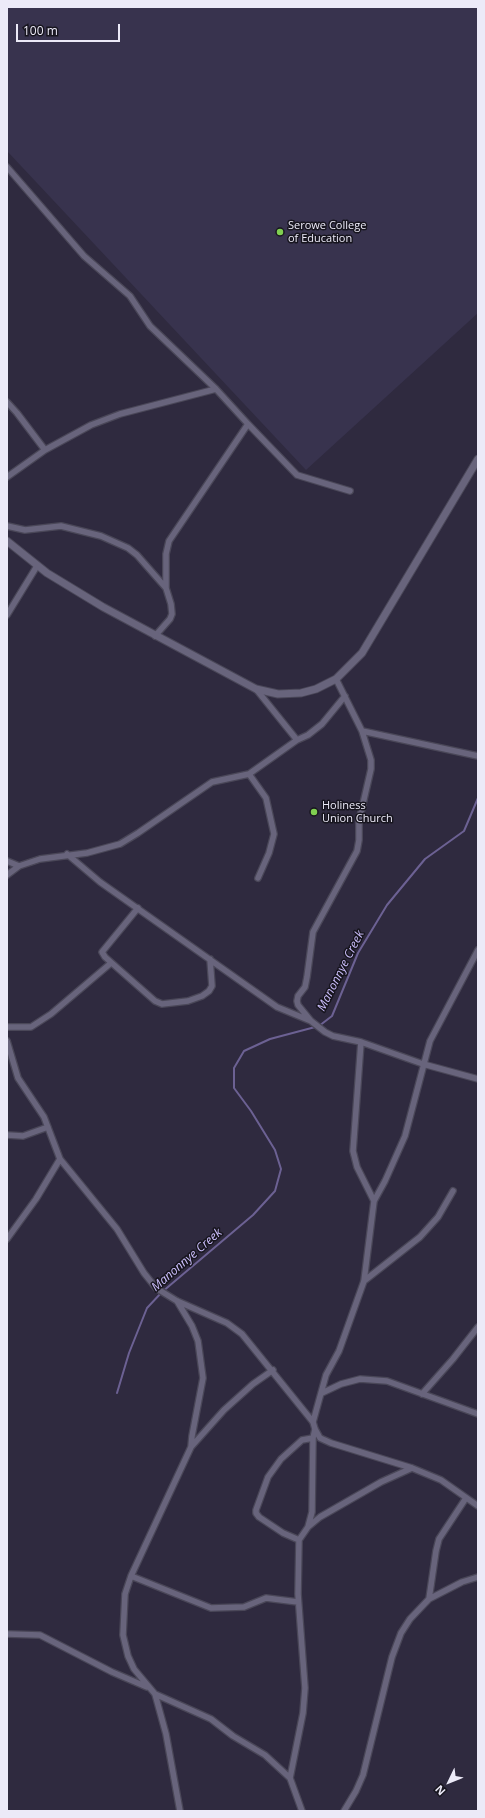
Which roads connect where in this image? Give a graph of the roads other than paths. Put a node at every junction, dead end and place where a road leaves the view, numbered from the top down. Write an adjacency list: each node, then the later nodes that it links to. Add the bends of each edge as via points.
1 (7, 167): 2 (street, via 84,256 130,296 150,326)
2 (216, 389): 4 (street); 5 (street, via 114,416 91,425)
3 (7, 402): 5 (street)
4 (248, 424): 8 (street, via 297,474); 12 (street, via 170,541 166,554)
5 (45, 450): 7 (street)
6 (478, 459): 15 (street, via 366,647 354,663)
7 (7, 477)
8 (350, 492)
9 (7, 526): 12 (street, via 25,530 61,526 101,536 137,555)
10 (7, 541): 11 (street)
11 (37, 566): 13 (street); 14 (street, via 103,608)
12 (166, 588): 14 (street, via 172,614)
13 (7, 615)
14 (155, 636): 16 (street)
15 (336, 679): 16 (street, via 301,693 278,694); 17 (street)
16 (256, 689): 19 (street)
17 (346, 696): 18 (street); 19 (street, via 322,724)
18 (362, 731): 20 (street); 31 (street, via 371,760 359,821 357,851 313,932 305,987 298,996 298,1005)
19 (297, 740): 21 (street)
20 (478, 756)
21 (249, 774): 22 (street, via 212,782 120,844 87,853); 26 (street, via 266,798 274,834)
22 (67, 854): 24 (street); 27 (street, via 100,882)
23 (7, 861): 24 (street)
24 (19, 866): 25 (street)
25 (7, 875)
26 (258, 878)
27 (138, 908): 29 (street); 30 (street, via 103,950 103,956)
28 (478, 950): 35 (street, via 430,1041)
29 (210, 959): 30 (street, via 212,986 209,991 188,1001 162,1004 155,1001); 31 (street, via 277,1007)
30 (111, 962): 32 (street, via 52,1014 31,1028)
31 (311, 1020): 34 (street, via 333,1036)
32 (7, 1027)
33 (7, 1041): 37 (street, via 18,1078)
34 (361, 1042): 35 (street); 41 (street, via 353,1151 357,1167)
35 (423, 1064): 36 (street); 41 (street, via 405,1136)
36 (478, 1080)
37 (48, 1127): 38 (street, via 23,1136); 39 (street)
38 (7, 1135)
39 (60, 1159): 42 (street, via 36,1199); 44 (street, via 117,1229 156,1288)
40 (453, 1191): 43 (street, via 438,1217 420,1237)
41 (374, 1201): 43 (street)
42 (7, 1237)
43 (364, 1281): 47 (street, via 339,1351 326,1375)
44 (177, 1301): 46 (street, via 237,1330); 53 (street, via 198,1341 203,1370)
45 (478, 1327): 48 (street)
46 (273, 1370): 50 (street); 53 (street, via 224,1410)
47 (322, 1392): 48 (street, via 360,1379 388,1381); 50 (street)
48 (422, 1394): 49 (street)
49 (478, 1414)
50 (313, 1422): 51 (street)
51 (315, 1429): 52 (street); 54 (street, via 320,1438 331,1443)
52 (313, 1438): 57 (street, via 312,1512); 58 (street, via 302,1440 281,1459 268,1477 256,1510 259,1517 282,1533)
53 (191, 1447): 59 (street)
54 (412, 1468): 55 (street, via 441,1480); 57 (street, via 320,1517)
55 (466, 1498): 56 (street); 61 (street, via 439,1539)
56 (478, 1506)
57 (308, 1527): 58 (street)
58 (299, 1540): 62 (street)
59 (131, 1576): 62 (street, via 211,1608 244,1607 266,1598); 64 (street, via 125,1594 123,1635 134,1669)
60 (478, 1577): 61 (street)
61 (429, 1599): 69 (street, via 410,1619 395,1647 368,1759 356,1792)
62 (298, 1602): 66 (street, via 305,1688 303,1713)
63 (7, 1634): 64 (street, via 40,1635 112,1672)
64 (150, 1688): 65 (street)
65 (156, 1694): 66 (street, via 211,1719 265,1755); 67 (street)
66 (290, 1778): 68 (street)
67 (180, 1811)
68 (302, 1811)
69 (344, 1811)

